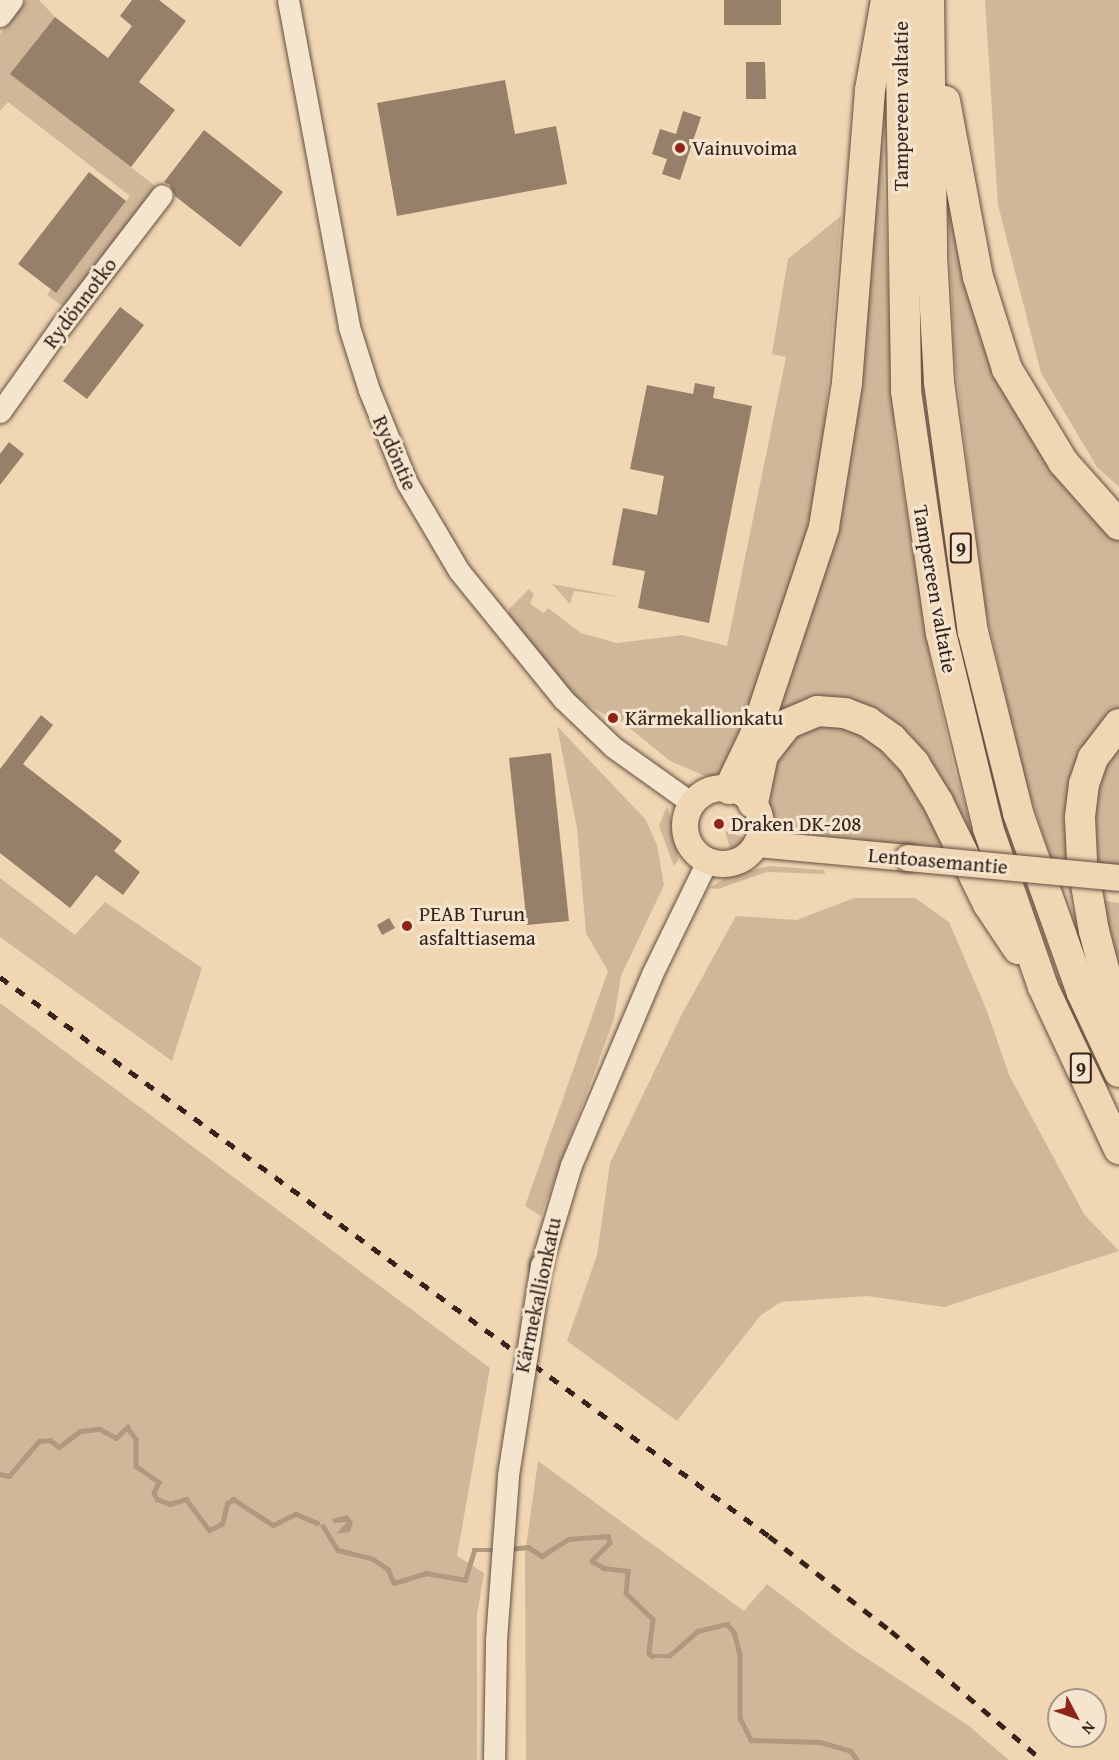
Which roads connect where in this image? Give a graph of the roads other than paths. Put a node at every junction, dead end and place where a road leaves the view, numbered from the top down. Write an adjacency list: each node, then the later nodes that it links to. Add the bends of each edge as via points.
1 (12, 0): 6 (street)
2 (288, 0): 12 (street, Rydöntie, via 349,327 369,390 407,483 459,571 563,699 613,747)
3 (886, 0): 11 (highway, via 870,90 840,446 815,559 755,735)
4 (900, 0): 16 (highway, Tampereen valtatie / 9, via 906,391 919,505 969,762)
5 (928, 0): 9 (highway, via 978,277 997,344 1017,389 1048,440 1090,497); 18 (highway, Tampereen valtatie / 9, via 932,256 939,382 973,632 1018,813 1082,993)
6 (0, 16)
7 (162, 195): 8 (street, Rydönnotko)
8 (0, 412)
9 (1119, 525)
10 (1119, 724): 17 (highway, via 1099,747 1088,771 1080,834 1094,931)
11 (741, 796): 12 (main road, via 712,790); 13 (main road, via 760,819); 16 (highway, via 770,742 798,718 831,711 857,717 880,729 903,751 926,783 988,904)
12 (693, 804): 14 (main road, via 686,819 687,838)
13 (757, 844): 14 (main road, via 742,859 731,863); 15 (main road, Lentoasemantie, bridge)
14 (707, 861): 20 (street, Kärmekallionkatu, bridge, via 652,974 571,1165 541,1265 508,1475 496,1640)
15 (1119, 878)
16 (1043, 987): 19 (highway, Tampereen valtatie / 9)
17 (1119, 1026)
18 (1119, 1072)
19 (1119, 1149)
20 (494, 1760)

